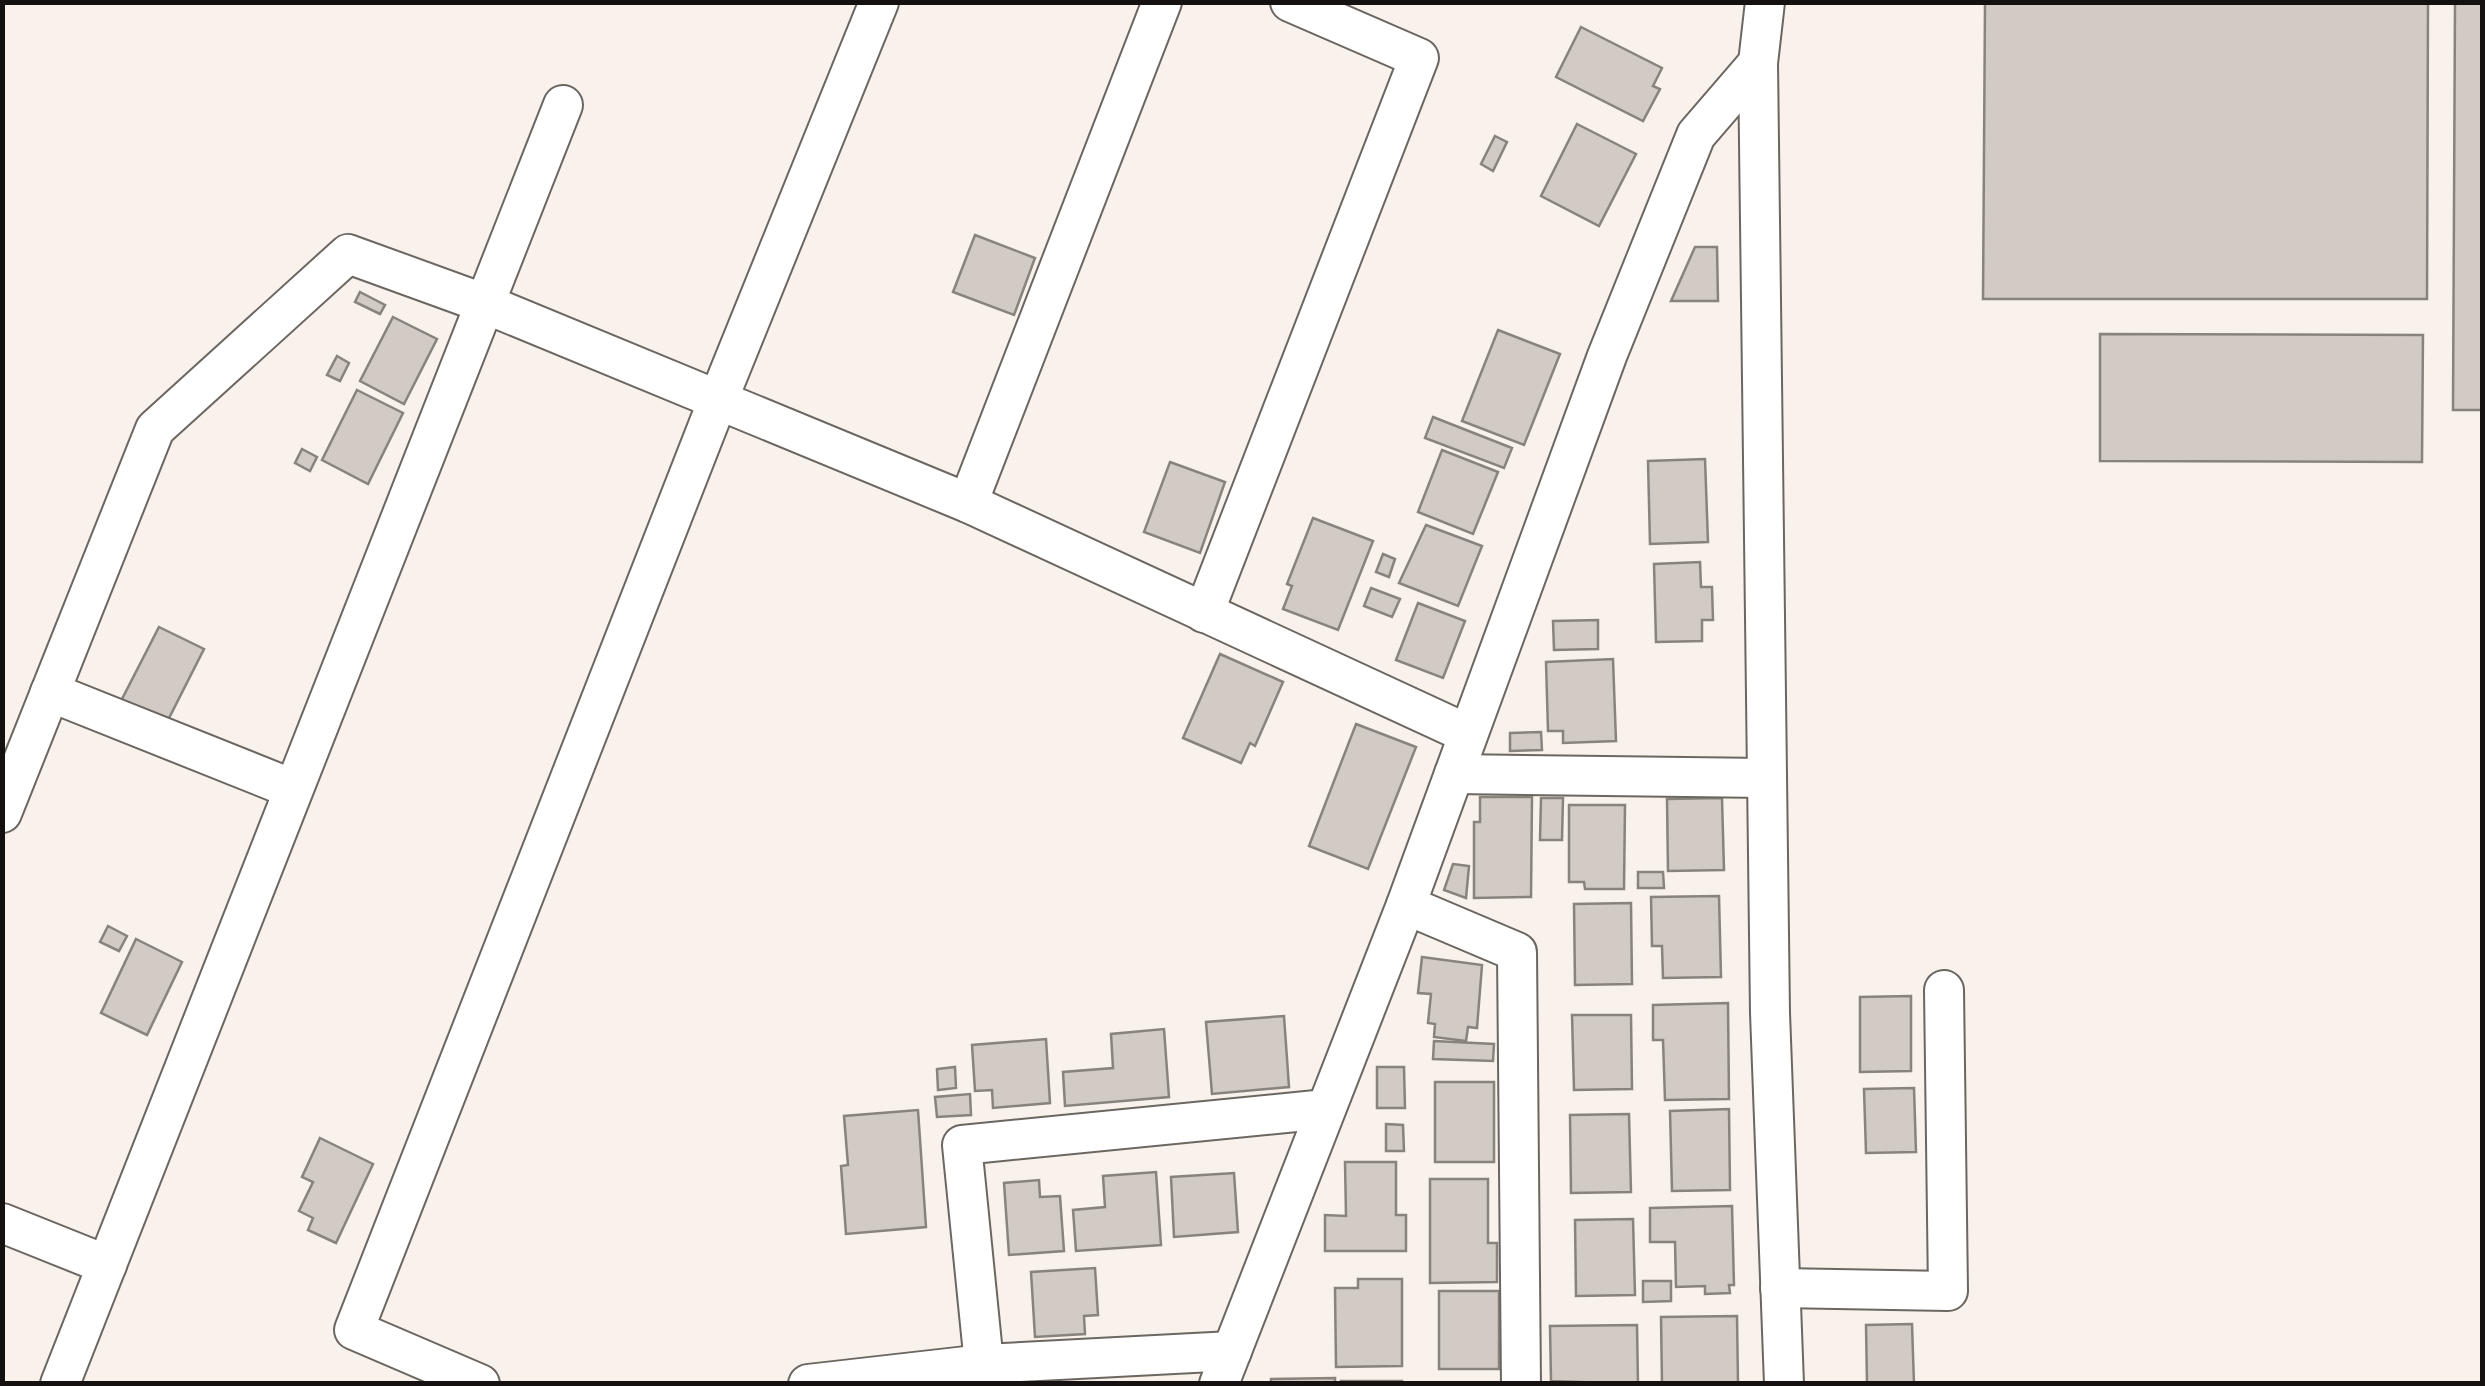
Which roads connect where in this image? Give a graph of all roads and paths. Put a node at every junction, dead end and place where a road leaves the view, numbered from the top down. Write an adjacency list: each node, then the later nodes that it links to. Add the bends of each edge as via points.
1 (879, 2): 8 (street)
2 (1162, 2): 9 (street)
3 (1290, 2): 10 (street, via 1420,58)
4 (1764, 2): 5 (street)
5 (1758, 63): 12 (street, via 1696,136); 14 (street)
6 (563, 105): 7 (street)
7 (483, 304): 8 (street); 11 (street, via 348,254 155,429); 15 (street)
8 (718, 400): 9 (street); 26 (street, via 354,1330)
9 (968, 503): 10 (street)
10 (1204, 614): 12 (street)
11 (50, 692): 15 (street); 16 (street)
12 (1468, 734): 13 (street)
13 (1454, 774): 14 (street); 17 (street)
14 (1766, 778): 22 (street)
15 (293, 788): 21 (street)
16 (2, 812)
17 (1406, 905): 19 (street); 28 (street, via 1517,952)
18 (1944, 990): 22 (street, via 1948,1291)
19 (1326, 1109): 23 (street); 24 (street, via 962,1145)
20 (2, 1223): 21 (street)
21 (107, 1265): 25 (street)
22 (1780, 1288): 29 (street)
23 (1225, 1367): 24 (street)
24 (977, 1374): 27 (street)
25 (60, 1384)
26 (480, 1384)
27 (808, 1384)
28 (1521, 1384)
29 (1784, 1384)

